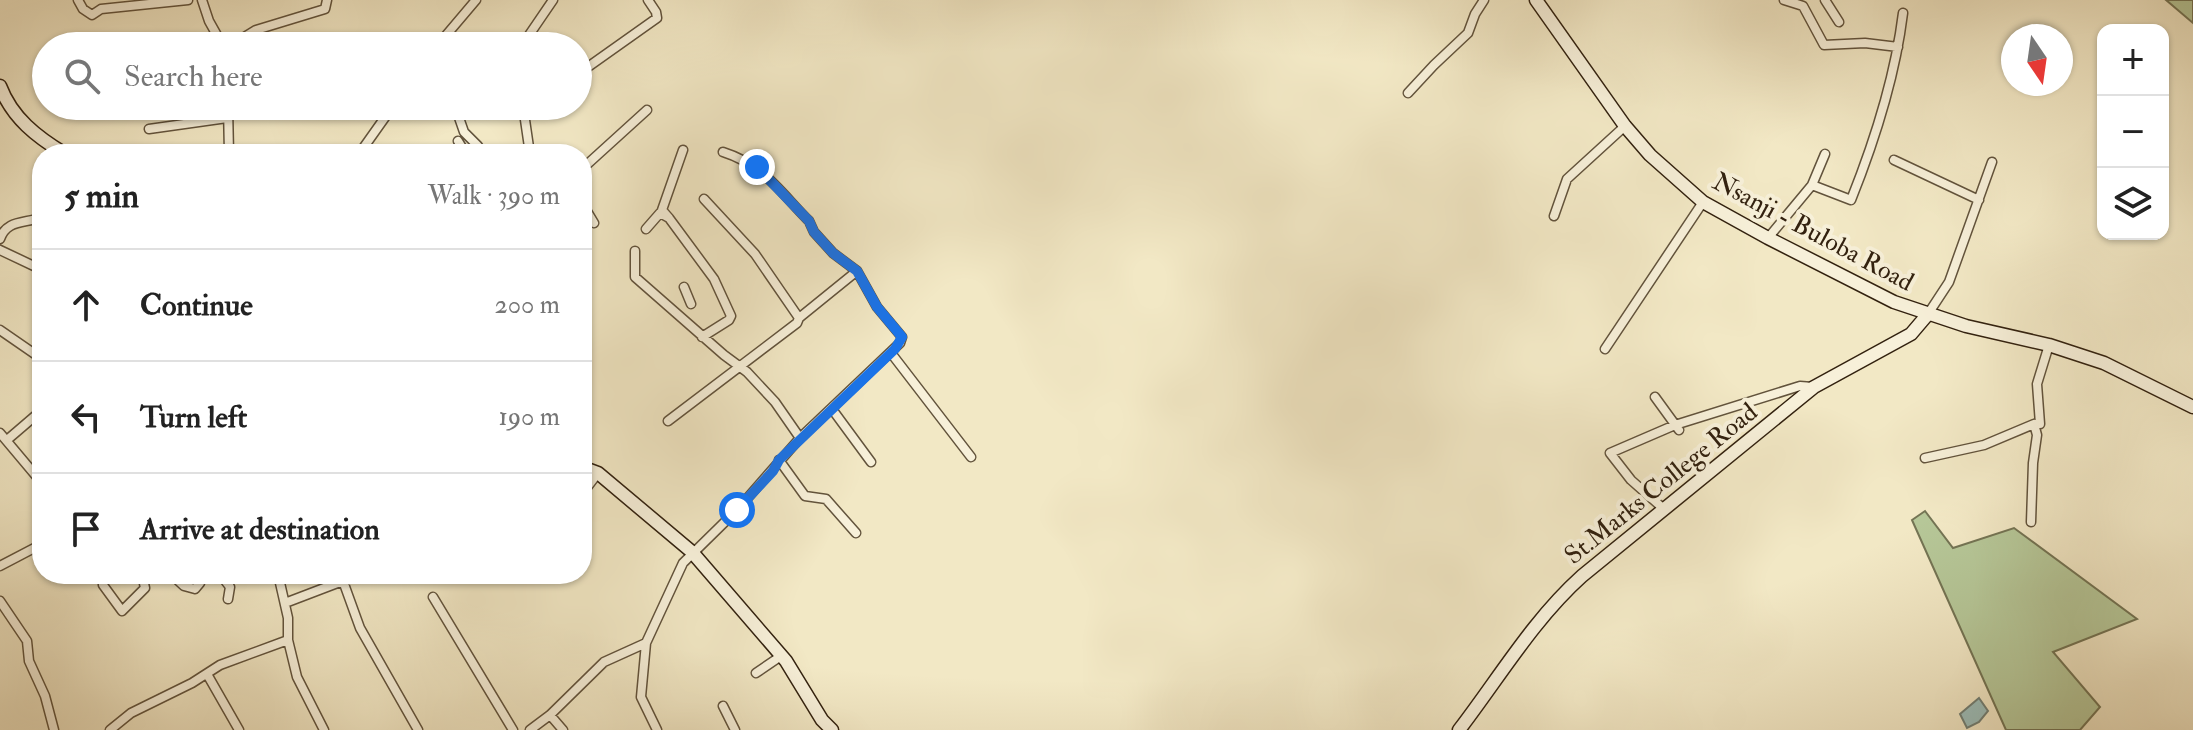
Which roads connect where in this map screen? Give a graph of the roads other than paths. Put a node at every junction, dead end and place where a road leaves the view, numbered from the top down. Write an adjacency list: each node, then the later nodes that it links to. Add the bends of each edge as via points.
1 (78, 0): 2 (street, via 92,15 101,9)
2 (188, 0)
3 (202, 0): 14 (street)
4 (327, 0): 15 (street, via 325,9)
5 (476, 0): 16 (street)
6 (553, 0): 17 (street)
7 (648, 0): 19 (street, via 657,18)
8 (1484, 0): 21 (street, via 1468,33)
9 (1536, 0): 28 (main road, Nsanji - Buloba Road)
10 (1784, 0): 18 (street, via 1803,6 1824,45)
11 (1825, 0): 13 (street)
12 (1903, 13): 18 (street)
13 (1839, 22)
14 (215, 32)
15 (253, 32)
16 (449, 32)
17 (531, 32)
18 (1898, 47): 43 (street, via 1874,145 1851,200)
19 (592, 64)
20 (0, 86): 31 (main road, via 15,114)
21 (1408, 93)
22 (647, 110): 40 (street)
23 (191, 120): 29 (street)
24 (228, 120): 32 (street)
25 (383, 120): 33 (street)
26 (460, 120): 35 (street)
27 (523, 120): 36 (street)
28 (1625, 126): 46 (main road, Nsanji - Buloba Road); 47 (street, via 1567,179)
29 (149, 129)
30 (458, 141): 34 (street)
31 (48, 144)
32 (229, 144)
33 (366, 144)
34 (461, 144)
35 (476, 144)
36 (528, 144)
37 (683, 150): 48 (street, via 662,210)
38 (723, 152): 58 (street, via 757,167 828,247)
39 (1825, 154): 43 (street)
40 (592, 160)
41 (1894, 160): 45 (street)
42 (1992, 162): 45 (street)
43 (1812, 185): 53 (street)
44 (704, 199): 62 (street, via 755,254)
45 (1979, 200): 61 (street, via 1949,282)
46 (1703, 202): 53 (main road, Nsanji - Buloba Road); 66 (street)
47 (1554, 216)
48 (669, 218): 52 (street, via 660,213); 64 (street, via 714,279 731,316)
49 (32, 219): 54 (street, via 9,225)
50 (592, 220): 51 (street)
51 (594, 223)
52 (646, 229)
53 (1768, 238): 61 (main road, Nsanji - Buloba Road)
54 (0, 239)
55 (0, 250): 57 (street)
56 (635, 251): 64 (street, via 635,277)
57 (32, 265)
58 (857, 271): 62 (street); 68 (street, via 902,337)
59 (684, 287): 60 (street)
60 (691, 304)
61 (1928, 314): 65 (main road, Nsanji - Buloba Road); 70 (main road, St.Marks College Road, via 1911,334)
62 (799, 318): 69 (street)
63 (0, 330): 67 (street)
64 (702, 337): 69 (street)
65 (2049, 345): 72 (main road, Nsanji - Buloba Road, via 2104,363); 76 (street, via 2037,384 2040,424)
66 (1605, 349)
67 (32, 352)
68 (891, 353): 73 (street); 80 (street)
69 (738, 367): 75 (street); 79 (street, via 775,402)
70 (1814, 387): 77 (street, via 1800,386); 88 (main road, St.Marks College Road)
71 (1655, 397): 77 (street)
72 (2193, 407)
73 (832, 409): 79 (street); 83 (street)
74 (32, 417): 78 (street)
75 (668, 421)
76 (2034, 424): 81 (street, via 1984,445); 89 (street)
77 (1677, 427): 88 (street, via 1610,453)
78 (4, 437): 84 (street)
79 (800, 438): 82 (street)
80 (971, 457)
81 (1925, 458)
82 (779, 460): 90 (street, via 805,496 826,499); 92 (street)
83 (871, 462)
84 (32, 471)
85 (592, 471): 86 (main road)
86 (598, 473): 87 (street); 92 (main road)
87 (592, 481)
88 (1666, 510): 124 (main road, St.Marks College Road, via 1568,589)
89 (2031, 522)
90 (856, 533)
91 (32, 549): 93 (street)
92 (692, 552): 107 (street); 108 (main road)
93 (0, 566)
94 (103, 584): 95 (street, via 122,611)
95 (144, 584)
96 (182, 584): 97 (street, via 195,589)
97 (199, 584)
98 (228, 584): 103 (street)
99 (280, 584): 105 (street)
100 (335, 584): 105 (street)
101 (344, 584): 117 (street, via 360,628)
102 (433, 597): 118 (street)
103 (228, 599)
104 (0, 601): 113 (street, via 27,641)
105 (285, 603): 106 (street)
106 (288, 640): 110 (street); 116 (street, via 297,677)
107 (646, 643): 112 (street, via 604,662); 121 (street, via 641,697)
108 (781, 656): 109 (street); 123 (main road)
109 (756, 673)
110 (207, 674): 114 (street, via 151,701); 115 (street)
111 (723, 706): 122 (street)
112 (550, 715): 119 (street); 120 (street)
113 (54, 730)
114 (110, 730)
115 (239, 730)
116 (324, 730)
117 (418, 730)
118 (513, 730)
119 (530, 730)
120 (563, 730)
121 (657, 730)
122 (735, 730)
123 (832, 730)
124 (1459, 730)

